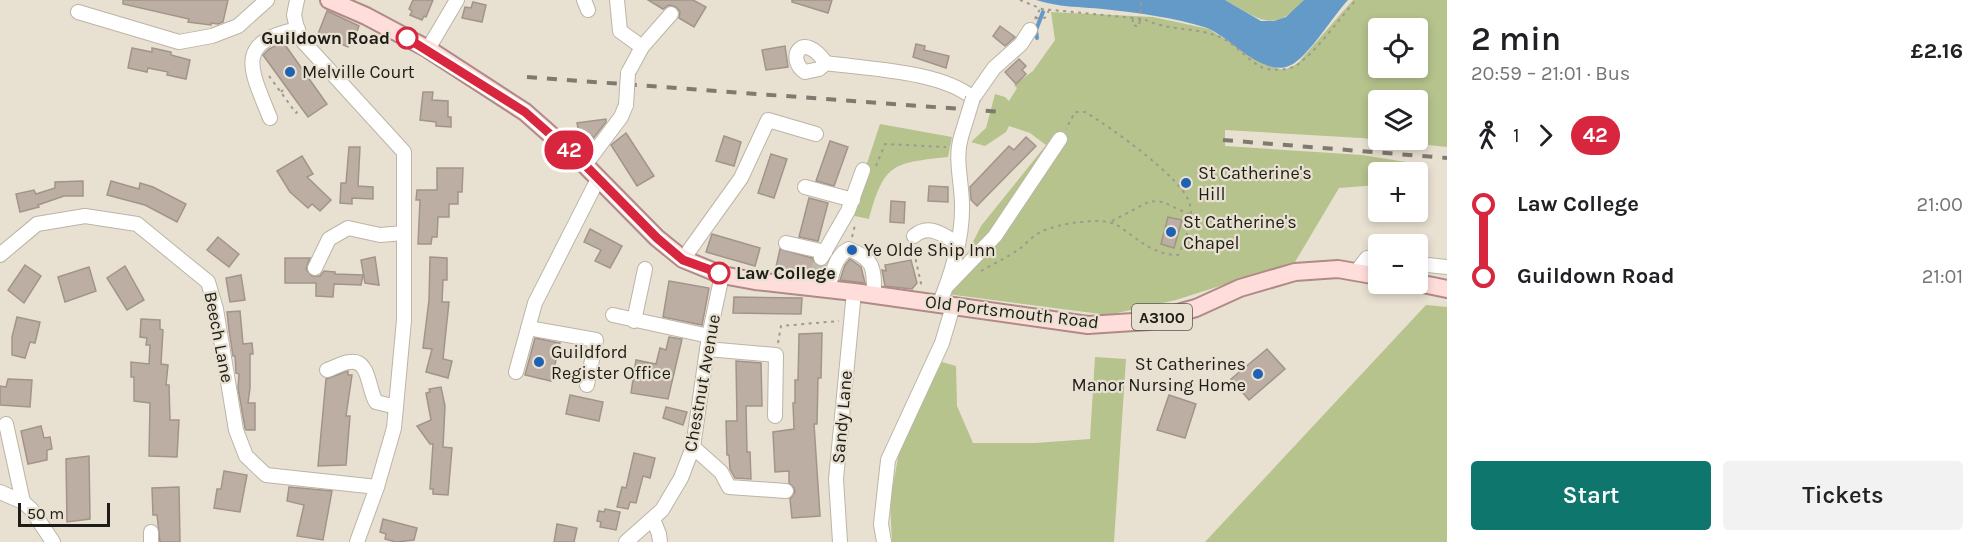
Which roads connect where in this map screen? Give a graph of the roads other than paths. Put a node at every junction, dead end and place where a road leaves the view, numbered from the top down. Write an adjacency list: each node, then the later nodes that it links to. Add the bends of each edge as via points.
1 (297, 0): 9 (street, via 294,15)
2 (329, 0): 11 (main road, A3100)
3 (457, 0): 11 (street)
4 (617, 0): 10 (street, via 620,31)
5 (264, 1): 6 (street, via 238,26 179,42)
6 (78, 12)
7 (671, 14): 10 (street)
8 (1035, 22): 13 (street, via 1021,44 994,68)
9 (298, 29): 14 (street, via 276,33 259,43 251,57 254,79); 22 (street, via 299,37 404,152)
10 (642, 47): 17 (street, bridge, via 628,73 626,105 621,117)
11 (428, 49): 17 (main road, A3100, via 525,112)
12 (826, 63): 13 (street, via 899,72 947,83)
13 (973, 98): 25 (street, bridge, via 959,142 962,210)
14 (270, 118)
15 (816, 134): 28 (street, via 768,120 741,178)
16 (1060, 139): 38 (street, via 995,236)
17 (585, 165): 19 (main road, A3100)
18 (870, 168): 21 (street)
19 (598, 179): 28 (main road, A3100); 45 (street, via 536,303)
20 (805, 186): 21 (street)
21 (853, 200): 24 (street, via 823,255)
22 (404, 233): 31 (street, via 380,235 348,228 329,239); 50 (street, via 404,320)
23 (914, 236): 25 (street, via 920,230 928,230)
24 (786, 243)
25 (957, 243): 38 (street)
26 (0, 255): 54 (street, Beech Lane, via 37,224 85,216 137,224 208,282 236,430 246,456 266,475)
27 (1368, 258): 33 (street)
28 (683, 260): 35 (main road, A3100)
29 (1428, 265): 30 (street)
30 (1447, 267)
31 (315, 268)
32 (645, 269): 44 (street)
33 (1356, 272): 34 (main road, Old Portsmouth Road / A3100); 42 (main road, Old Portsmouth Road / A3100, via 1295,272 1149,321 1088,325)
34 (1368, 274)
35 (723, 275): 36 (main road, A3100, via 755,281); 46 (street, Chestnut Avenue)
36 (820, 284): 40 (main road, A3100); 41 (street, via 849,249 866,256 874,269)
37 (1428, 285): 39 (main road)
38 (947, 286): 42 (street)
39 (1447, 289)
40 (854, 292): 41 (main road, Old Portsmouth Road / A3100); 63 (street, Sandy Lane, via 836,479)
41 (874, 295): 42 (main road, Old Portsmouth Road / A3100)
42 (939, 304): 64 (street, via 942,343 888,460 881,524)
43 (613, 315): 44 (street)
44 (634, 321): 46 (street)
45 (528, 327): 48 (street); 49 (street, via 596,340)
46 (708, 342): 51 (street, via 776,355); 53 (street, Chestnut Avenue)
47 (327, 370): 50 (street, via 349,362 359,363 365,369 376,402)
48 (516, 372)
49 (587, 385)
50 (396, 407): 54 (street)
51 (775, 416)
52 (6, 424): 57 (street)
53 (693, 447): 55 (street, via 721,472 729,487); 58 (street, Chestnut Avenue, via 681,478)
54 (377, 487): 59 (street)
55 (786, 491)
56 (0, 492): 57 (street)
57 (23, 502): 60 (street)
58 (653, 519): 61 (street, Chestnut Avenue); 62 (street)
59 (361, 541)
60 (53, 542)
61 (626, 542)
62 (660, 542)
63 (840, 542)
64 (884, 542)

